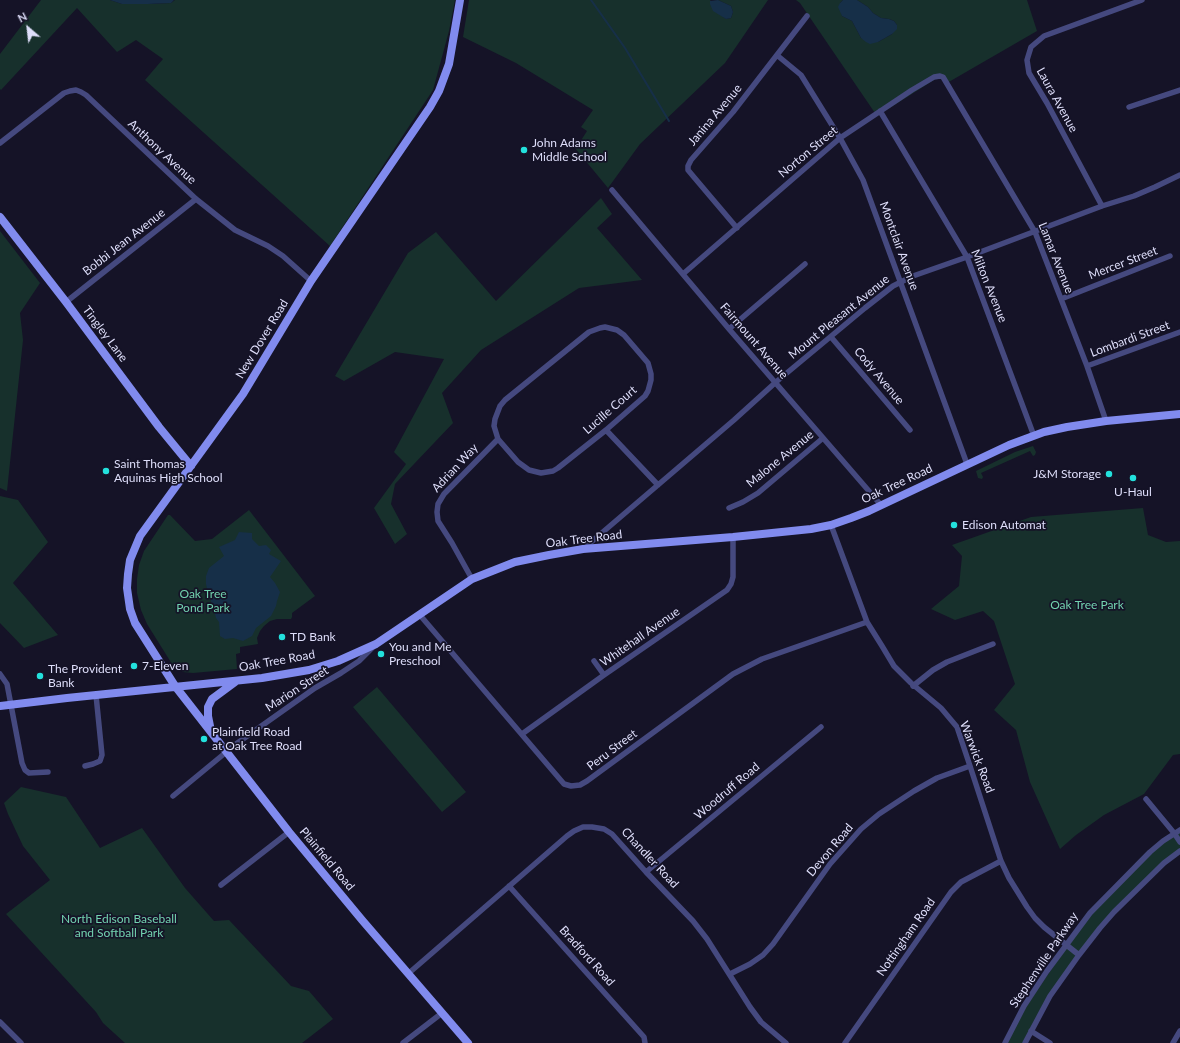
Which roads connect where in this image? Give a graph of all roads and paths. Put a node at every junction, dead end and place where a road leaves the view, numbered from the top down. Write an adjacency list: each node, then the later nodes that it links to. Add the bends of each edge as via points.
1 (460, 0): 22 (street, New Dover Road, via 449,64 439,91)
2 (1142, 0): 14 (street, Laura Avenue, via 1044,36 1031,47 1027,60 1029,73)
3 (807, 16): 4 (street, Janina Avenue)
4 (778, 56): 9 (street, Montclair Avenue, via 801,74); 16 (street, Janina Avenue, via 688,166 688,170)
5 (1180, 90): 7 (street)
6 (953, 93): 8 (street, Norton Street, via 943,78 934,77); 17 (street, Lamar Avenue)
7 (1129, 107)
8 (880, 111): 9 (street, Norton Street); 19 (street, Milton Avenue)
9 (840, 138): 16 (street, Norton Street); 23 (street, Montclair Avenue, via 863,180)
10 (0, 143): 13 (street, Anthony Avenue, via 64,93 76,90 86,95)
11 (1180, 175): 14 (street, Mount Pleasant Avenue, via 1141,193)
12 (612, 190): 21 (street, Fairmount Avenue)
13 (196, 199): 22 (street, Anthony Avenue, via 235,230 283,256); 25 (street, Bobbi Jean Avenue)
14 (1102, 206): 17 (street, Mount Pleasant Avenue)
15 (0, 217): 25 (street, Tingley Lane)
16 (737, 228): 21 (street, Norton Street)
17 (1035, 232): 19 (street, Mount Pleasant Avenue); 24 (street, Lamar Avenue)
18 (1170, 256): 24 (street, Mercer Street)
19 (967, 257): 23 (street, Mount Pleasant Avenue); 35 (street, Milton Avenue)
20 (805, 264): 26 (street)
21 (683, 274): 26 (street, Fairmount Avenue)
22 (311, 281): 39 (street, New Dover Road, via 243,394)
23 (901, 282): 28 (street, Mount Pleasant Avenue); 38 (street, Montclair Avenue)
24 (1061, 299): 29 (street, Lamar Avenue)
25 (66, 302): 39 (street, Tingley Lane)
26 (729, 329): 30 (street, Fairmount Avenue)
27 (1180, 332): 29 (street, Lombardi Street)
28 (831, 336): 30 (street, Mount Pleasant Avenue); 34 (street, Cody Avenue)
29 (1087, 366): 32 (street, Lamar Avenue)
30 (776, 382): 36 (street, Fairmount Avenue); 40 (street, Mount Pleasant Avenue)
31 (1180, 414): 32 (street, Oak Tree Road)
32 (1106, 421): 35 (street, Oak Tree Road, via 1067,427)
33 (606, 430): 37 (street, Lucille Court, via 558,468 541,473 523,467); 37 (street, Lucille Court, via 645,396 650,386 651,374 648,363 624,335 605,327 589,332 505,400 495,419); 40 (street)
34 (910, 430)
35 (1034, 436): 38 (street, Oak Tree Road)
36 (824, 438): 41 (street, Fairmount Avenue); 42 (street, Malone Avenue, via 758,493)
37 (498, 439): 46 (street, Adrian Way, via 444,494 438,504 438,521)
38 (967, 464): 41 (street, Oak Tree Road)
39 (191, 466): 55 (street, New Dover Road, via 140,536 130,560 127,581 129,602 135,622)
40 (658, 485): 45 (street, Mount Pleasant Avenue)
41 (881, 505): 43 (street, Oak Tree Road)
42 (728, 508)
43 (831, 525): 44 (street, Oak Tree Road); 48 (street, Warwick Road)
44 (733, 537): 45 (street, Oak Tree Road); 53 (street, Whitehall Avenue, via 734,577 727,590)
45 (583, 549): 46 (street, Oak Tree Road, via 515,562)
46 (472, 580): 47 (street, Oak Tree Road)
47 (419, 614): 49 (street, Oak Tree Road); 62 (street, Peru Street)
48 (866, 622): 56 (street, Warwick Road, via 894,666); 62 (street, Peru Street, via 762,659 733,674 580,785 564,784)
49 (376, 644): 54 (street, Oak Tree Road, via 338,661 309,670); 63 (street, Marion Street, via 359,661 315,688)
50 (993, 644): 56 (street, via 947,662)
51 (594, 661): 53 (street)
52 (0, 674): 58 (street, via 7,684)
53 (604, 675): 62 (street, Whitehall Avenue)
54 (236, 680): 55 (street, Oak Tree Road); 61 (street, via 212,699 208,707)
55 (175, 686): 57 (street, Oak Tree Road); 61 (street, Plainfield Road)
56 (913, 686): 65 (street, Warwick Road, via 941,708 956,727)
57 (96, 695): 58 (street, Oak Tree Road); 64 (street, via 102,755 100,761)
58 (11, 704): 59 (street, Oak Tree Road); 66 (street, via 25,770 29,773)
59 (0, 706)
60 (821, 727): 74 (street, Woodruff Road)
61 (211, 732): 63 (street, Plainfield Road)
62 (522, 734)
63 (227, 752): 67 (street, Marion Street); 69 (street, Plainfield Road)
64 (85, 766)
65 (970, 766): 73 (street, Warwick Road); 80 (street, Devon Road, via 937,778 914,791 861,829 830,864 774,944 750,964)
66 (48, 772)
67 (173, 796)
68 (1146, 799): 70 (street)
69 (289, 832): 75 (street); 79 (street, Plainfield Road)
70 (1177, 832): 71 (street); 77 (street, Stephenville Parkway, via 1150,852 1110,891)
71 (1180, 842)
72 (1180, 851): 78 (street, via 1164,863 1114,912)
73 (1001, 861): 77 (street, Warwick Road, via 1027,907 1044,927); 90 (street, Nottingham Road, via 961,882 950,892)
74 (646, 872): 76 (street, Chandler Road, via 612,834 604,829 583,827 574,831); 80 (street, Chandler Road, via 694,921)
75 (221, 885)
76 (509, 886): 79 (street, Chandler Road); 88 (street, Bradford Road, via 644,1037)
77 (1066, 944): 78 (street, Warwick Road); 91 (street, Stephenville Parkway, via 1024,1006)
78 (1079, 955): 83 (street, via 1050,996)
79 (409, 973): 81 (street, Plainfield Road)
80 (730, 974): 89 (street, Chandler Road, via 761,1022)
81 (442, 1013): 86 (street); 87 (street, Plainfield Road)
82 (0, 1022): 85 (street)
83 (1031, 1031): 92 (street); 93 (street)
84 (1180, 1031): 94 (street)
85 (21, 1043)
86 (402, 1043)
87 (468, 1043)
88 (645, 1043)
89 (786, 1043)
90 (845, 1043)
91 (1005, 1043)
92 (1025, 1043)
93 (1050, 1043)
94 (1173, 1043)

